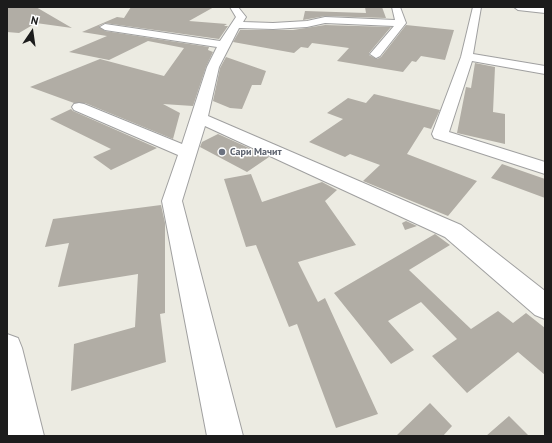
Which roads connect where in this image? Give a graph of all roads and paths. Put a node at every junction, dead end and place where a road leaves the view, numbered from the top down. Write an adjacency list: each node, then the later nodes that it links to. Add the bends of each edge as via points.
1 (396, 7): 6 (street)
2 (477, 7): 10 (street)
3 (518, 7): 4 (street)
4 (545, 10)
5 (235, 16): 6 (street, via 273,26 325,20); 8 (street)
6 (401, 23): 9 (street)
7 (105, 27): 8 (street)
8 (224, 45): 13 (street, via 213,67)
9 (376, 54)
10 (467, 57): 11 (street); 15 (street, via 440,134)
11 (545, 70)
12 (79, 107): 14 (street)
13 (200, 118): 14 (street); 16 (street, via 453,231)
14 (188, 153): 19 (street, via 172,201)
15 (545, 168)
16 (545, 307)
17 (7, 348): 18 (street)
18 (26, 436)
19 (225, 436)

